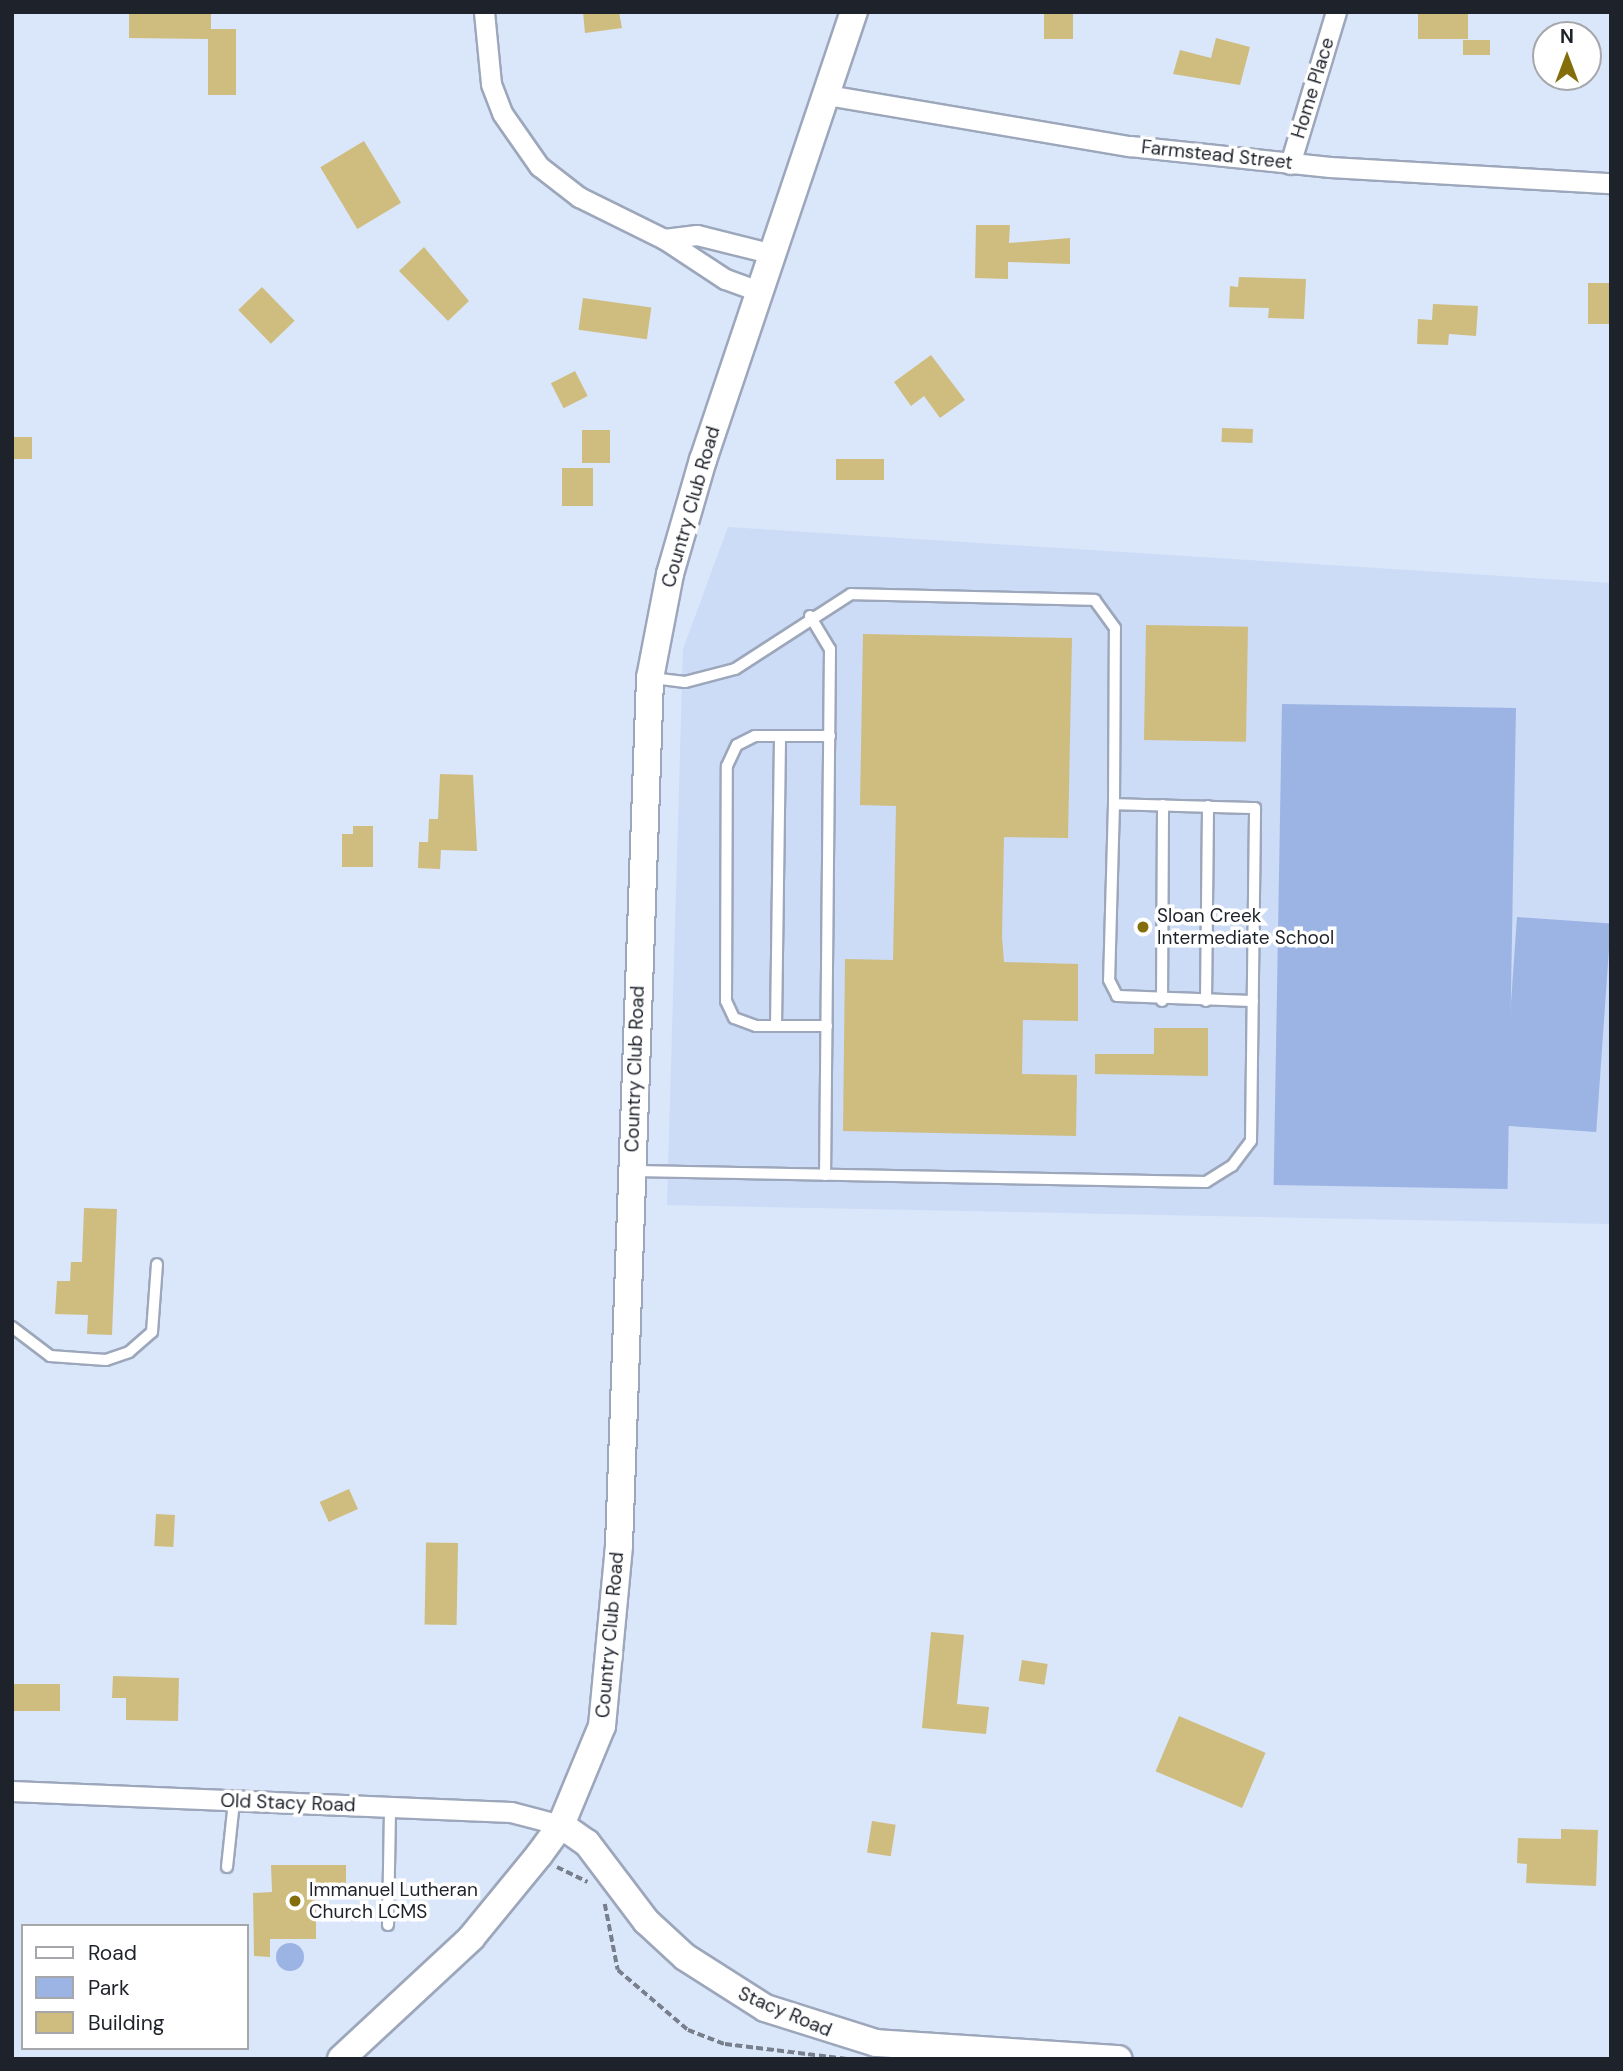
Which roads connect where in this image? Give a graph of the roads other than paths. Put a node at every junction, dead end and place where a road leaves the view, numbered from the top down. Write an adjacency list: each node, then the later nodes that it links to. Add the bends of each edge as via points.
1 (484, 12): 7 (street, via 492,84 528,152 579,197)
2 (854, 12): 4 (main road, Country Club Road)
3 (1336, 12): 5 (street, Home Place)
4 (827, 95): 5 (street, Farmstead Street, via 1040,134); 8 (main road, Country Club Road)
5 (1290, 163): 6 (street, Farmstead Street)
6 (1611, 183)
7 (664, 239): 8 (street, via 697,235); 9 (street, via 725,279)
8 (773, 254): 9 (main road, Country Club Road)
9 (761, 292): 11 (main road, Country Club Road, via 670,574)
10 (810, 616): 11 (lane, via 735,669 685,682); 13 (lane, via 830,649); 14 (lane, via 851,594 1095,600 1115,628)
11 (650, 678): 22 (main road, Country Club Road)
12 (780, 736): 13 (lane); 20 (lane); 20 (lane, via 755,736 737,745 727,766 726,1001 734,1018)
13 (830, 736): 21 (lane)
14 (1114, 804): 15 (lane); 17 (lane, via 1109,980 1117,996)
15 (1163, 805): 16 (lane); 17 (lane)
16 (1208, 806): 18 (lane); 19 (lane, via 1255,808)
17 (1162, 1001): 18 (lane)
18 (1206, 1001): 19 (lane)
19 (1253, 1001): 23 (lane, via 1251,1141 1232,1166 1206,1182)
20 (776, 1026): 21 (lane)
21 (827, 1027): 23 (lane)
22 (632, 1171): 23 (lane); 29 (main road, Country Club Road, via 614,1643 602,1726)
23 (825, 1175)
24 (157, 1264): 25 (lane, via 152,1332 129,1352 106,1360 50,1356)
25 (12, 1327)
26 (12, 1791): 27 (street, Old Stacy Road)
27 (234, 1801): 28 (street, Old Stacy Road); 30 (lane)
28 (390, 1807): 29 (street, Old Stacy Road, via 510,1812); 31 (lane)
29 (561, 1825): 32 (main road, Stacy Road, via 587,1843 646,1921 685,1957 765,2008 876,2043); 33 (main road, Country Club Road, via 471,1938)
30 (228, 1867)
31 (388, 1924)
32 (1021, 2057): 34 (main road, Stacy Road)
33 (341, 2059)
34 (1118, 2059)

